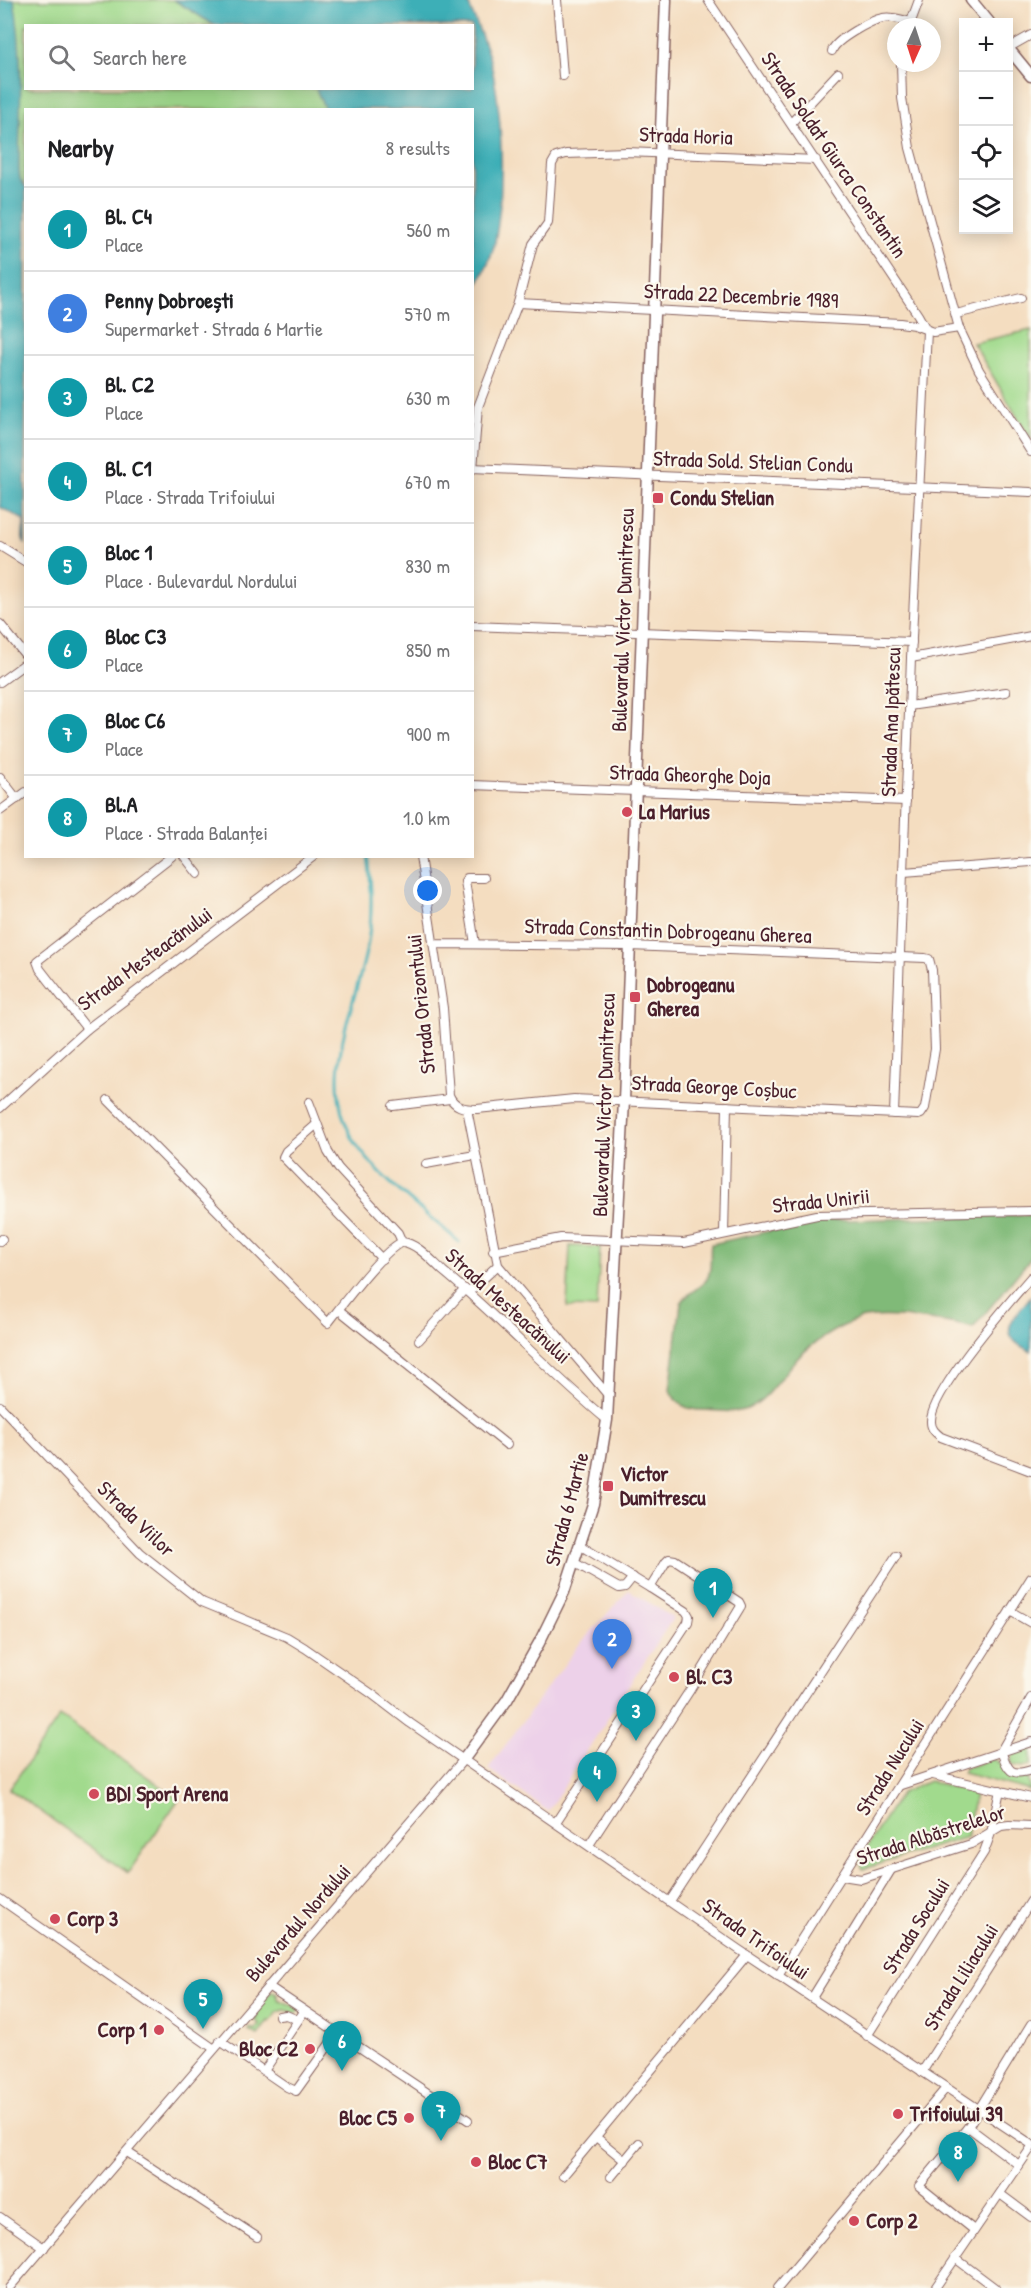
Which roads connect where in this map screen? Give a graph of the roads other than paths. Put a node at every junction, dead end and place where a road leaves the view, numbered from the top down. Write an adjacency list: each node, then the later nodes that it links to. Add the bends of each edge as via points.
1 (557, 0): 15 (street)
2 (666, 0): 18 (street, Bulevardul Victor Dumitrescu)
3 (919, 0): 7 (street)
4 (971, 0): 8 (street)
5 (710, 1): 17 (street, Strada Soldat Giurca Constantin)
6 (887, 18): 11 (street, via 842,39)
7 (913, 18)
8 (986, 18)
9 (1031, 35): 10 (street)
10 (1013, 45)
11 (832, 51)
12 (1013, 54): 16 (street)
13 (901, 72): 23 (street, via 910,148)
14 (838, 73): 17 (street)
15 (563, 76)
16 (1031, 76)
17 (791, 123): 19 (street, Strada Soldat Giurca Constantin)
18 (660, 153): 19 (street, Strada Horia); 21 (street, Strada Horia, via 556,157 552,164 548,223 533,244); 22 (street, Bulevardul Victor Dumitrescu)
19 (816, 160): 25 (street, Strada Soldat Giurca Constantin)
20 (1021, 298): 23 (street)
21 (518, 303): 22 (street, Strada 22 Decembrie 1989); 27 (street, via 478,407)
22 (654, 310): 25 (street, Strada 22 Decembrie 1989, via 900,323); 29 (street, Bulevardul Victor Dumitrescu)
23 (956, 314): 24 (street)
24 (959, 328): 25 (street, Strada 22 Decembrie 1989, via 938,333); 26 (street, via 979,370)
25 (927, 331): 30 (street, Strada Ana Ipătescu)
26 (1031, 452)
27 (474, 456)
28 (474, 468): 29 (street, Strada Sold. Stelian Condu)
29 (647, 476): 30 (street, Strada Sold. Stelian Condu); 36 (street, Bulevardul Victor Dumitrescu)
30 (919, 487): 31 (street, Strada Sold. Stelian Condu); 38 (street, Strada Ana Ipătescu)
31 (1031, 492)
32 (0, 546): 33 (street)
33 (24, 561)
34 (0, 624): 39 (street)
35 (474, 626): 36 (street)
36 (642, 632): 38 (street); 47 (street, Bulevardul Victor Dumitrescu)
37 (1031, 636): 40 (street)
38 (912, 642): 40 (street, Strada Ana Ipătescu)
39 (24, 654)
40 (911, 657): 44 (street, Strada Ana Ipătescu)
41 (24, 664): 42 (street)
42 (0, 682)
43 (1006, 692): 44 (street)
44 (909, 706): 50 (street, Strada Ana Ipătescu)
45 (0, 777): 49 (street)
46 (474, 785): 47 (street, Strada Gheorghe Doja)
47 (636, 791): 50 (street, Strada Gheorghe Doja); 62 (street, Bulevardul Victor Dumitrescu)
48 (24, 793): 49 (street)
49 (16, 799): 51 (street)
50 (906, 801): 57 (street, Strada Ana Ipătescu)
51 (0, 811)
52 (169, 858): 64 (street, Strada Mesteacănului, via 37,961 39,969)
53 (186, 858): 58 (street, Strada Mesteacănului)
54 (311, 858): 64 (street, Strada Mesteacănului)
55 (420, 858): 60 (street, Strada Orizontului)
56 (1031, 862): 57 (street)
57 (904, 872): 63 (street, Strada Ana Ipătescu)
58 (198, 874)
59 (484, 878): 61 (street, via 465,881)
60 (434, 944): 61 (street, Strada Constantin Dobrogeanu Gherea); 65 (street, Strada Orizontului)
61 (475, 944): 62 (street, Strada Constantin Dobrogeanu Gherea)
62 (630, 946): 63 (street, Strada Constantin Dobrogeanu Gherea); 67 (street, Bulevardul Victor Dumitrescu)
63 (901, 956): 73 (street, Strada Ana Ipătescu); 73 (street, Strada Constantin Dobrogeanu Gherea, via 926,958 931,963 935,1042 923,1112)
64 (87, 1029): 71 (street)
65 (450, 1099): 69 (street); 72 (street, Strada Orizontului)
66 (108, 1100): 86 (street, via 328,1323)
67 (624, 1101): 70 (street, Strada George Coșbuc); 72 (street, Strada George Coșbuc, via 554,1100); 79 (street, Bulevardul Victor Dumitrescu)
68 (309, 1102): 74 (street, Strada Mesteacănului)
69 (393, 1106)
70 (727, 1106): 73 (street, Strada George Coșbuc); 78 (street)
71 (0, 1108)
72 (464, 1108): 75 (street)
73 (894, 1114)
74 (317, 1124): 80 (street, Strada Mesteacănului, via 338,1168); 82 (street, via 284,1157)
75 (476, 1155): 76 (street); 81 (street)
76 (426, 1164)
77 (1031, 1211): 78 (street, Strada Unirii, via 817,1215)
78 (724, 1234): 79 (street, Strada Unirii, via 671,1244)
79 (618, 1241): 81 (street, Strada Unirii, via 561,1238); 88 (street, Strada 6 Martie)
80 (402, 1242): 82 (street); 85 (street, Strada Mesteacănului, via 420,1251)
81 (493, 1251): 83 (street)
82 (382, 1259): 86 (street)
83 (498, 1265): 85 (street); 88 (street)
84 (1031, 1277): 92 (street, via 982,1334 936,1404 931,1423 941,1437)
85 (467, 1290): 87 (street); 90 (street, Strada Mesteacănului)
86 (339, 1310): 91 (street)
87 (419, 1340)
88 (609, 1395): 90 (street, Strada 6 Martie)
89 (0, 1406): 104 (street, Strada Viilor, via 140,1553 202,1602 305,1648)
90 (607, 1420): 93 (street, Strada 6 Martie, via 593,1504)
91 (507, 1444)
92 (1031, 1471)
93 (581, 1546): 95 (street, Strada 6 Martie); 96 (street)
94 (896, 1556): 117 (street)
95 (575, 1563): 96 (street, via 619,1588); 104 (street, Strada 6 Martie, via 524,1670)
96 (633, 1577): 98 (street)
97 (1031, 1578): 99 (street, Strada Nucului)
98 (650, 1588): 110 (street, via 686,1611 689,1618); 113 (street, via 672,1559 741,1606)
99 (1010, 1611): 100 (street); 107 (street, Strada Nucului)
100 (1031, 1623)
101 (1031, 1698): 103 (street)
102 (1031, 1742): 103 (street)
103 (1001, 1751): 105 (street, via 1011,1772); 106 (street)
104 (464, 1759): 110 (street, Strada Trifoiului); 121 (street, Bulevardul Nordului)
105 (1031, 1770)
106 (932, 1774): 107 (street); 108 (street, Strada Albăstrelelor)
107 (901, 1785): 115 (street, Strada Nucului)
108 (1000, 1790): 109 (street, Strada Albăstrelelor); 112 (street, Strada Socului)
109 (1031, 1798)
110 (556, 1822): 113 (street, Strada Trifoiului)
111 (1031, 1826): 112 (street, Strada Albăstrelelor, via 1009,1824)
112 (991, 1833): 114 (street, Strada Albăstrelelor, via 971,1844); 126 (street, Strada Socului, via 984,1852)
113 (589, 1845): 117 (street, Strada Trifoiului)
114 (891, 1870): 115 (street, Strada Albăstrelelor, via 861,1879); 122 (street)
115 (842, 1876): 120 (street, Strada Nucului)
116 (0, 1899): 128 (street)
117 (670, 1900): 119 (street, Strada Trifoiului)
118 (1031, 1901): 130 (street, Strada Liliacului)
119 (747, 1955): 120 (street, Strada Trifoiului); 135 (street)
120 (778, 1976): 122 (street, Strada Trifoiului)
121 (268, 1986): 127 (street, Bulevardul Nordului); 133 (street)
122 (812, 1998): 126 (street, Strada Trifoiului)
123 (279, 2016): 129 (street, via 300,2016)
124 (1031, 2024): 132 (street)
125 (336, 2035): 129 (street, via 296,2091)
126 (867, 2036): 130 (street, Strada Trifoiului)
127 (220, 2041): 128 (street, Bulevardul Nordului); 129 (street)
128 (213, 2048): 138 (street, Bulevardul Nordului)
129 (264, 2071)
130 (922, 2073): 131 (street, Strada Trifoiului)
131 (946, 2088): 132 (street, Strada Trifoiului); 151 (street)
132 (978, 2110): 134 (street); 137 (street, Strada Trifoiului)
133 (468, 2120)
134 (968, 2127): 140 (street); 146 (street, via 920,2186)
135 (596, 2136): 139 (street); 141 (street)
136 (639, 2143): 139 (street)
137 (1031, 2146): 140 (street)
138 (127, 2152): 147 (street); 148 (street, Bulevardul Nordului)
139 (625, 2161): 142 (street)
140 (1019, 2165): 143 (street)
141 (563, 2176)
142 (611, 2177)
143 (1000, 2194): 145 (street); 146 (street)
144 (0, 2217): 148 (street)
145 (1031, 2217)
146 (974, 2230): 149 (street)
147 (257, 2237)
148 (44, 2248): 150 (street, Bulevardul Nordului)
149 (955, 2258): 152 (street); 153 (street)
150 (9, 2288)
151 (778, 2288)
152 (935, 2288)
153 (995, 2288)

